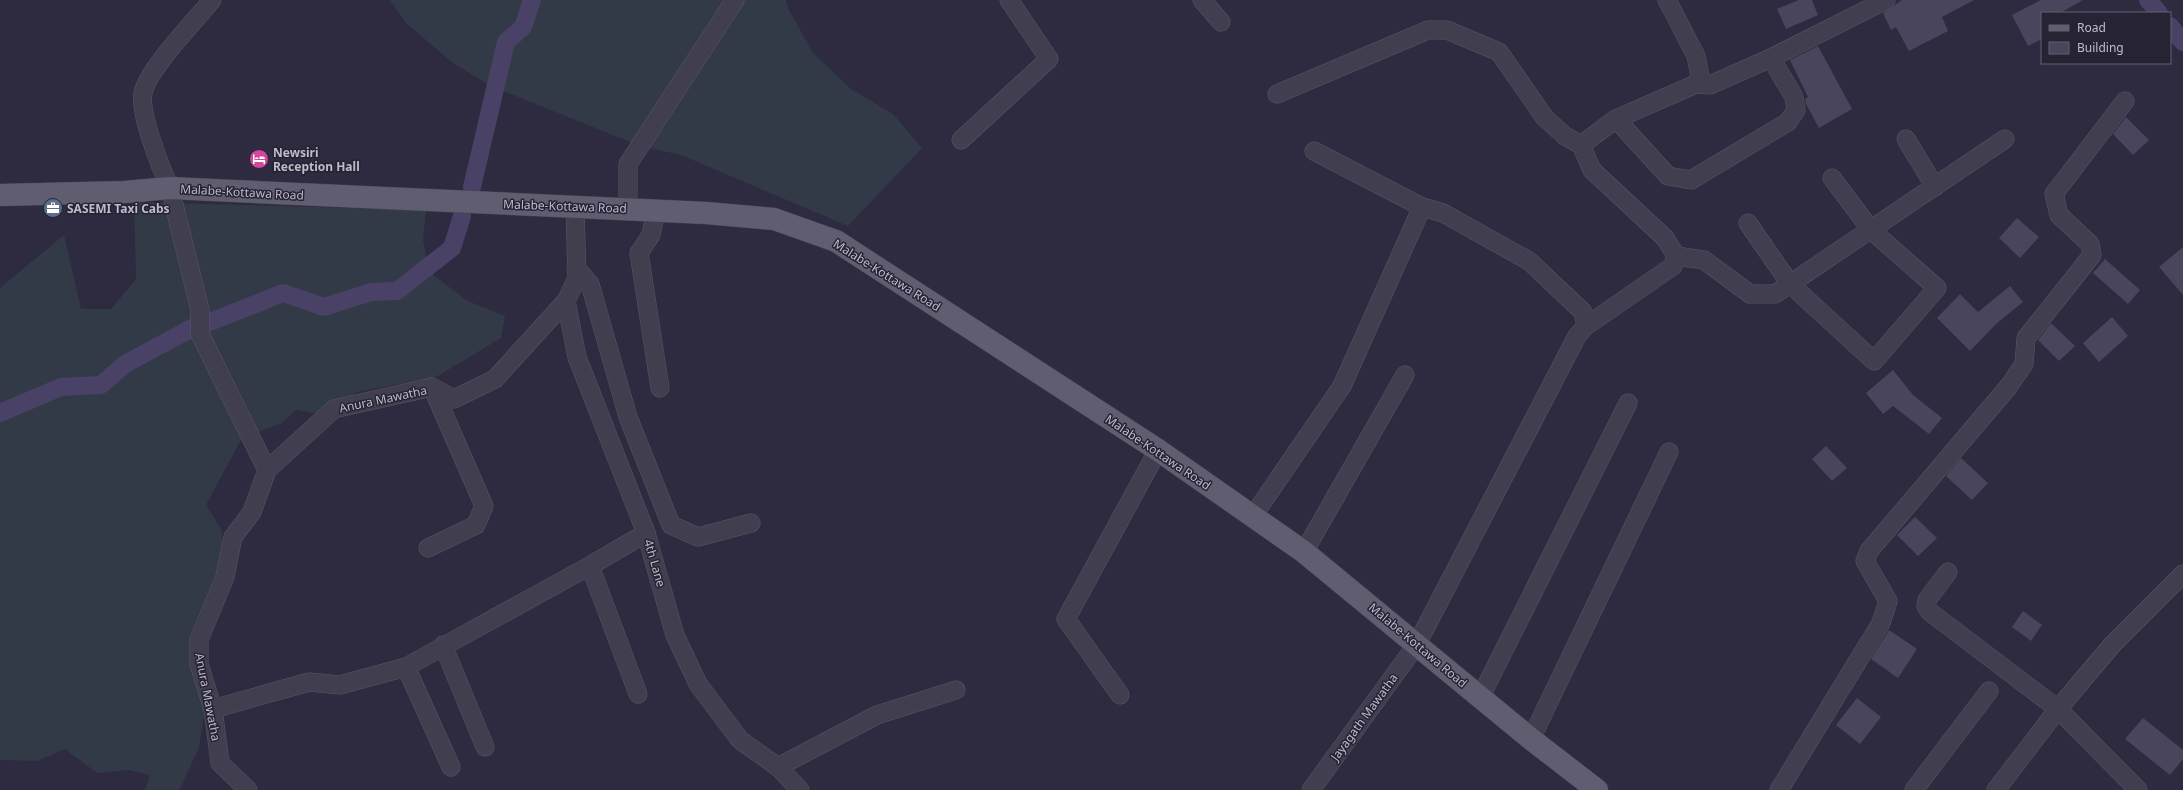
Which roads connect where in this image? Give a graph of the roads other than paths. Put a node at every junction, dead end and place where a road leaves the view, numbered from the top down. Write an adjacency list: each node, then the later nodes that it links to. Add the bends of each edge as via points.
1 (212, 0): 20 (street, via 160,61 143,92 142,107 163,174)
2 (735, 0): 24 (street, via 628,164)
3 (1009, 0): 15 (street, via 1049,59)
4 (1202, 0): 7 (street)
5 (1667, 0): 9 (street, via 1696,56 1700,76)
6 (1886, 0): 8 (street)
7 (1221, 22)
8 (1771, 58): 9 (street, via 1710,85); 12 (street, via 1794,97 1796,110 1788,122 1691,180 1668,176)
9 (1696, 84): 12 (street)
10 (1277, 94): 16 (street, via 1428,30 1447,30 1499,52 1545,118 1565,136)
11 (2125, 101): 66 (street, via 2054,194 2059,215 2090,244 2092,256 2026,338 2024,364 2010,386 1869,551 1865,561 1888,601 1881,623)
12 (1616, 119): 16 (street)
13 (1906, 139): 19 (street)
14 (2006, 139): 19 (street)
15 (961, 140)
16 (1582, 145): 28 (street, via 1592,170 1665,238)
17 (1314, 151): 22 (street)
18 (1832, 178): 27 (street)
19 (1934, 187): 27 (street)
20 (170, 188): 21 (main road, Malabe-Kottawa Road, via 125,192); 23 (main road, Malabe-Kottawa Road); 39 (street, via 200,310 200,334)
21 (0, 195)
22 (1422, 207): 32 (street, via 1444,213 1529,261 1583,312); 40 (street, via 1342,386)
23 (575, 208): 24 (main road, Malabe-Kottawa Road); 29 (street, Anura Mawatha)
24 (628, 209): 25 (main road, Malabe-Kottawa Road)
25 (656, 210): 35 (street, via 650,235 639,253); 37 (main road, Malabe-Kottawa Road, via 774,219 836,241)
26 (1748, 223): 30 (street)
27 (1871, 230): 30 (street); 30 (street, via 1937,288 1874,361)
28 (1676, 256): 30 (street, via 1704,260 1750,294 1775,294); 32 (street, Jayagath Mawatha, via 1672,266)
29 (576, 268): 31 (street, Anura Mawatha, via 578,278); 41 (street, via 590,284 628,417 671,525 698,537)
30 (1790, 284)
31 (566, 301): 34 (street, Anura Mawatha, via 495,379 454,399); 42 (street, 4th Lane, via 577,357)
32 (1586, 326): 48 (street, Jayagath Mawatha, via 1577,336)
33 (1405, 375): 44 (street)
34 (432, 387): 39 (street, Anura Mawatha, via 334,409); 43 (street, via 484,506 476,525)
35 (660, 388)
36 (1628, 403): 55 (street)
37 (1158, 450): 40 (main road, Malabe-Kottawa Road); 54 (street, via 1066,619)
38 (1669, 452): 58 (street)
39 (267, 470): 56 (street, Anura Mawatha, via 252,512 233,537 224,577 198,640 200,664)
40 (1253, 516): 44 (main road, Malabe-Kottawa Road)
41 (751, 523)
42 (646, 533): 45 (street); 61 (street, 4th Lane, via 675,636 698,684 740,740)
43 (428, 548)
44 (1304, 552): 48 (main road, Malabe-Kottawa Road)
45 (590, 566): 49 (street); 53 (street)
46 (1948, 572): 57 (street, via 1927,600 1926,606 1930,612)
47 (2183, 574): 57 (street, via 2112,645)
48 (1417, 644): 55 (main road, Malabe-Kottawa Road); 64 (street, Jayagath Mawatha)
49 (443, 645): 50 (street); 59 (street)
50 (406, 667): 56 (street, via 340,685 308,682); 60 (street)
51 (956, 690): 61 (street, via 877,715)
52 (1989, 691): 67 (street)
53 (638, 694)
54 (1120, 695)
55 (1480, 698): 58 (main road, Malabe-Kottawa Road)
56 (213, 709): 62 (street, Anura Mawatha, via 220,763)
57 (2058, 709): 68 (street); 69 (street)
58 (1532, 739): 65 (main road, Malabe-Kottawa Road)
59 (485, 747)
60 (451, 767)
61 (778, 767): 63 (street, 4th Lane)
62 (248, 790)
63 (800, 790)
64 (1311, 790)
65 (1597, 790)
66 (1779, 790)
67 (1914, 790)
68 (1996, 790)
69 (2138, 790)

